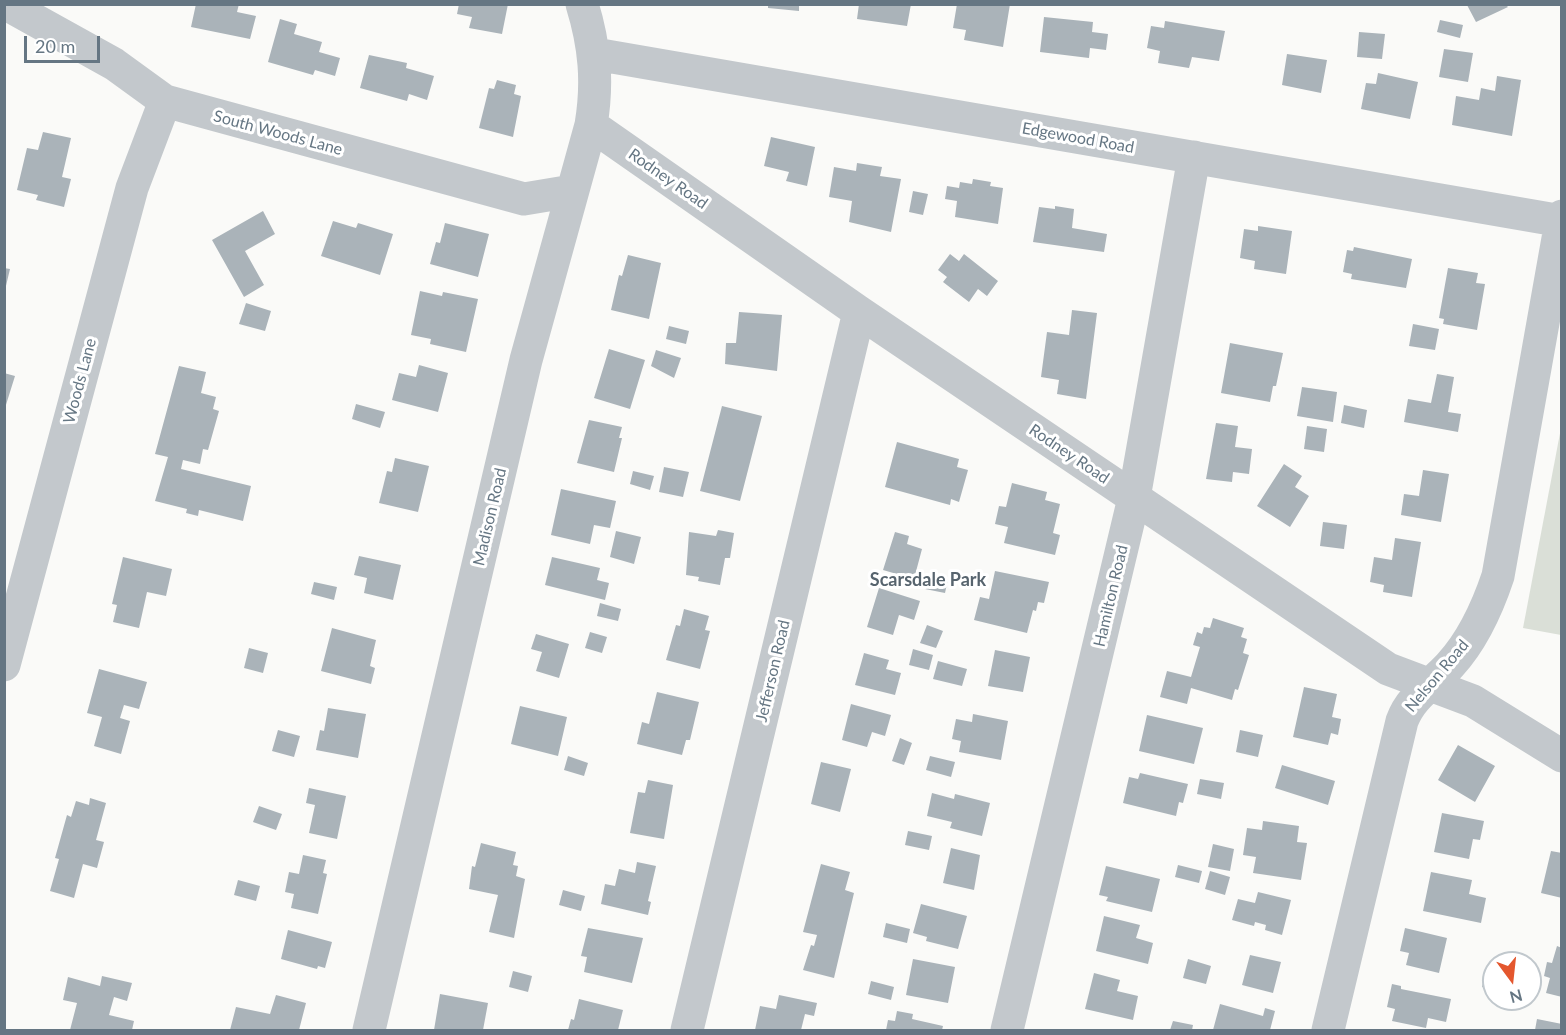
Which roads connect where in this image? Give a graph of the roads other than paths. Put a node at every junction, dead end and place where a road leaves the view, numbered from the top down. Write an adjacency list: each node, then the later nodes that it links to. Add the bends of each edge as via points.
1 (6, 4): 4 (street, South Woods Lane, via 114,64)
2 (582, 4): 3 (street, Madison Road)
3 (595, 54): 5 (street, Madison Road, via 596,98); 6 (street, Edgewood Road)
4 (165, 101): 7 (street, South Woods Lane, via 524,199); 11 (street, Woods Lane, via 132,188)
5 (591, 126): 7 (street, Madison Road); 9 (street, Rodney Road)
6 (1194, 157): 8 (street, Edgewood Road); 10 (street, Hamilton Road)
7 (572, 191): 14 (street, Madison Road, via 526,360)
8 (1561, 220): 12 (street, Nelson Road, via 1498,576 1486,610 1468,640 1451,664)
9 (859, 312): 10 (street, Rodney Road); 15 (street, Jefferson Road)
10 (1134, 498): 12 (street, Rodney Road, via 1388,669); 16 (street, Hamilton Road)
11 (4, 665)
12 (1428, 685): 13 (street, Rodney Road, via 1485,707); 17 (street, Nelson Road, via 1410,703 1402,721)
13 (1562, 756)
14 (369, 1030)
15 (687, 1030)
16 (1007, 1030)
17 (1328, 1030)

